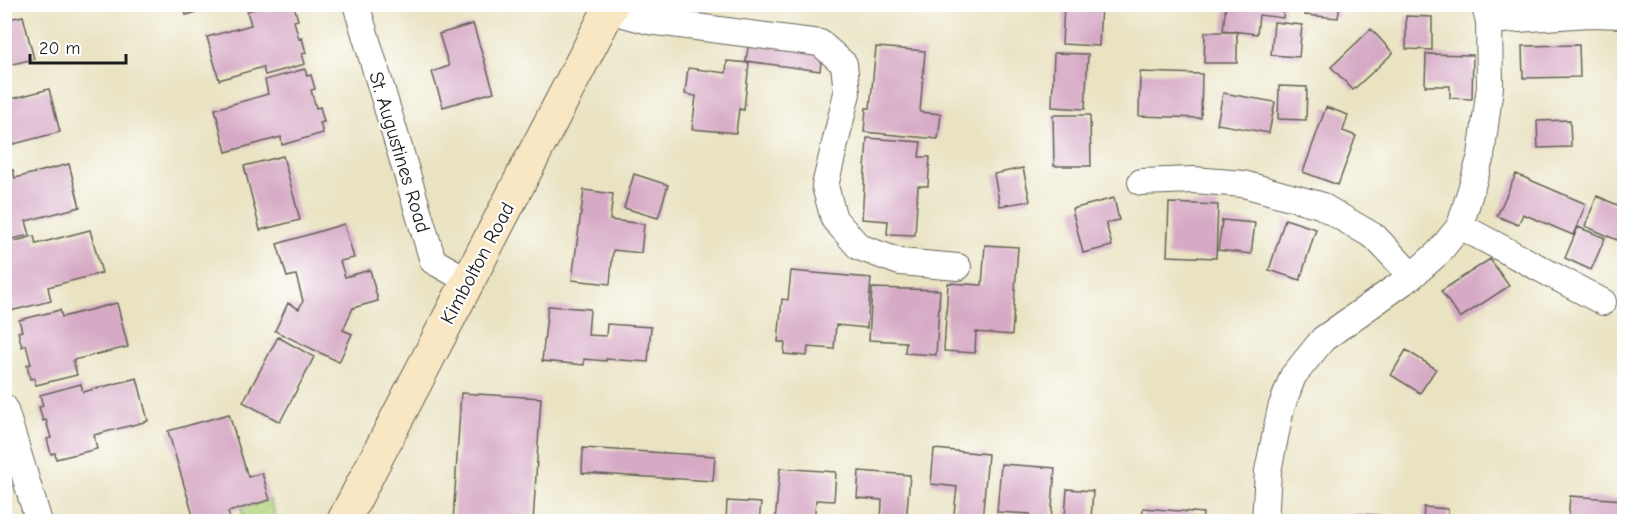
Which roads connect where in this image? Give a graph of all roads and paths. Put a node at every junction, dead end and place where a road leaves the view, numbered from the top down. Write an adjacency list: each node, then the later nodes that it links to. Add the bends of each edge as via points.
1 (356, 4): 9 (street, St. Augustines Road, via 433,261)
2 (610, 7): 7 (street, via 649,21 820,44 844,64 847,93 825,186 834,219 859,247 900,262); 9 (main road, Kimbolton Road)
3 (1486, 13): 4 (street); 6 (street, via 1490,87 1481,156)
4 (1624, 15)
5 (1141, 182): 8 (street, via 1194,180 1243,184 1320,205 1375,237)
6 (1460, 226): 8 (street, via 1440,252); 10 (street)
7 (958, 267)
8 (1412, 276): 14 (street, via 1323,339 1293,376 1281,408 1268,471)
9 (467, 280): 13 (main road, Kimbolton Road)
10 (1603, 302)
11 (4, 407): 12 (street)
12 (39, 522)
13 (343, 522)
14 (1265, 522)

